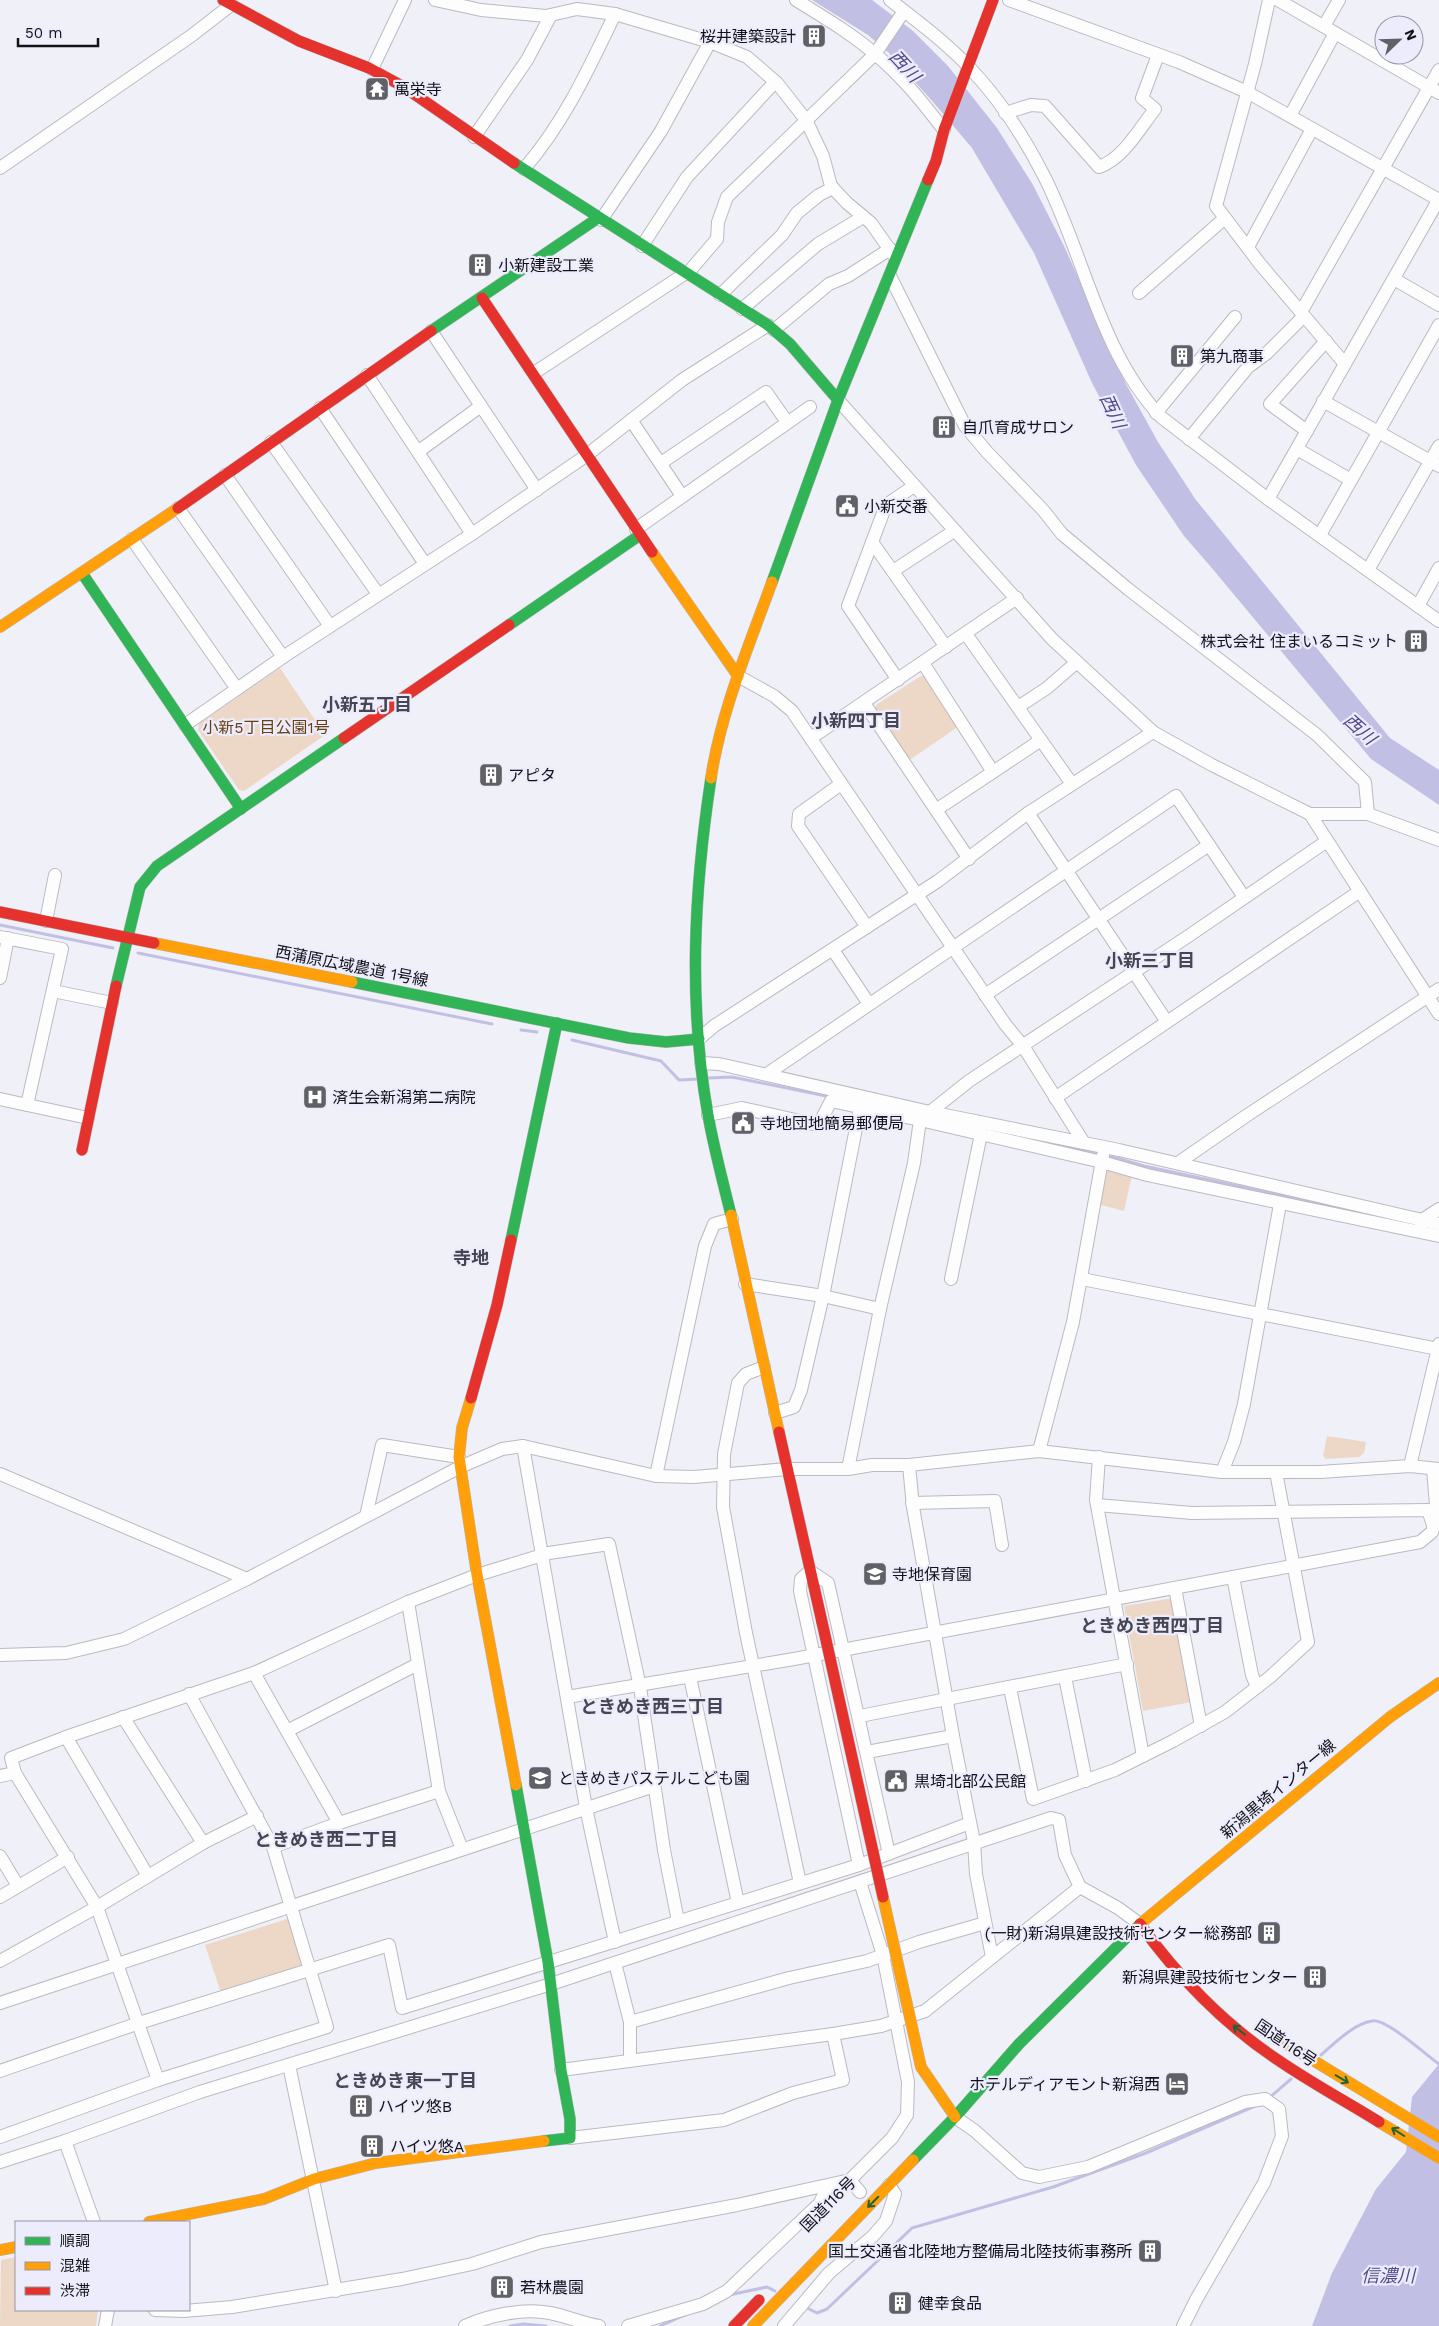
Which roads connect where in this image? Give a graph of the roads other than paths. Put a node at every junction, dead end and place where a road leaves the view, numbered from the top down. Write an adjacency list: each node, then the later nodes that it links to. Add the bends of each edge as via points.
1 (405, 0): 19 (street)
2 (435, 0): 13 (street, via 481,10)
3 (796, 0): 17 (street)
4 (890, 0): 11 (street)
5 (994, 0): 21 (main road)
6 (1009, 0): 18 (street)
7 (1269, 0): 24 (street)
8 (1278, 0): 14 (street)
9 (1338, 0): 14 (street)
10 (227, 2): 19 (main road, via 299,41); 31 (street, via 191,36)
11 (903, 13): 17 (street); 21 (street)
12 (615, 14): 13 (street, via 577,9); 16 (street); 33 (street, via 586,78 555,130)
13 (550, 15): 30 (street, via 527,60)
14 (1324, 26): 15 (street)
15 (1335, 33): 23 (street); 26 (street)
16 (710, 42): 22 (street, via 747,57); 38 (street, via 661,131)
17 (875, 54): 27 (street); 28 (street, via 909,86)
18 (1158, 55): 24 (street); 25 (street, via 1142,98 1155,109 1124,149 1105,165 1099,167 1045,106 1031,105)
19 (372, 69): 30 (main road, via 404,87)
20 (1439, 70): 23 (street)
21 (966, 72): 25 (street); 28 (main road)
22 (775, 82): 27 (street); 39 (street, via 687,177)
23 (1434, 90): 32 (street)
24 (1247, 92): 26 (street); 37 (street, via 1216,206)
25 (1005, 113): 64 (street, via 1044,176 1121,360)
26 (1290, 116): 29 (street)
27 (806, 120): 34 (street, via 823,156); 42 (street, via 727,196 718,222 717,239)
28 (945, 129): 41 (main road, via 936,161)
29 (1312, 129): 32 (street); 40 (street)
30 (474, 137): 33 (main road)
31 (0, 168)
32 (1383, 168): 35 (street); 50 (street)
33 (524, 169): 38 (main road)
34 (833, 188): 36 (street); 46 (street, via 797,213 782,235)
35 (1439, 199): 44 (street)
36 (863, 217): 41 (street, via 871,222); 49 (street, via 818,244)
37 (1225, 218): 40 (street); 45 (street)
38 (599, 219): 39 (main road); 47 (main road)
39 (642, 246): 42 (main road)
40 (1248, 247): 50 (street)
41 (893, 253): 43 (main road); 53 (street, via 829,284)
42 (687, 273): 46 (main road); 57 (street)
43 (890, 276): 59 (main road); 122 (street, via 965,426 987,452 1062,534 1128,590 1317,735 1364,782)
44 (1394, 279): 48 (street); 56 (street)
45 (1139, 293)
46 (720, 294): 49 (main road)
47 (482, 298): 54 (main road); 57 (main road)
48 (1439, 305)
49 (742, 309): 53 (main road)
50 (1302, 314): 55 (street); 69 (street, via 1267,353 1248,367)
51 (1234, 317): 64 (street)
52 (1439, 325): 68 (street)
53 (771, 328): 59 (main road, via 790,344); 65 (street, via 682,380)
54 (431, 331): 58 (main road); 61 (street)
55 (1326, 341): 56 (street); 67 (street, via 1270,404)
56 (1345, 364): 60 (street)
57 (534, 373): 74 (main road)
58 (367, 375): 63 (main road); 73 (street)
59 (838, 400): 79 (street); 106 (main road)
60 (1323, 401): 67 (street); 68 (street)
61 (481, 406): 73 (street); 80 (street)
62 (810, 407): 66 (street)
63 (320, 408): 70 (main road); 90 (street)
64 (1156, 413): 69 (street)
65 (632, 420): 74 (street); 75 (street)
66 (787, 422): 75 (street, via 766,392); 81 (street)
67 (1307, 431): 72 (street)
68 (1378, 432): 76 (street); 78 (street)
69 (1190, 439): 82 (street)
70 (271, 442): 77 (main road); 95 (street)
71 (1439, 446): 76 (street)
72 (1297, 449): 78 (street); 82 (street)
73 (419, 451): 86 (street)
74 (587, 455): 80 (street); 85 (main road)
75 (661, 462): 81 (street)
76 (1435, 463): 92 (street)
77 (225, 475): 83 (main road); 99 (street)
78 (1352, 480): 87 (street)
79 (914, 486): 84 (street); 89 (street, via 886,505)
80 (537, 490): 86 (street)
81 (682, 496): 85 (street)
82 (1268, 499): 87 (street)
83 (178, 508): 88 (main road); 103 (street)
84 (954, 531): 93 (street); 96 (street)
85 (638, 532): 106 (main road); 118 (main road)
86 (472, 534): 90 (street)
87 (1320, 535): 92 (street)
88 (132, 539): 94 (main road); 108 (street)
89 (872, 542): 93 (street); 107 (street, via 848,606)
90 (425, 564): 95 (street)
91 (1439, 568): 97 (street)
92 (1368, 570): 97 (street)
93 (893, 571): 102 (street)
94 (82, 573): 100 (main road); 111 (main road)
95 (378, 594): 99 (street)
96 (1016, 598): 101 (street); 104 (street)
97 (1418, 606): 98 (street)
98 (1439, 621)
99 (330, 626): 103 (street)
100 (0, 627)
101 (966, 634): 102 (street); 110 (street)
102 (946, 647): 105 (street)
103 (283, 657): 108 (street)
104 (1077, 662): 110 (street); 112 (street)
105 (922, 663): 107 (street); 115 (street)
106 (738, 676): 113 (street, via 783,702); 151 (main road, via 714,759 701,843 694,968)
107 (898, 680): 109 (street)
108 (236, 689): 111 (street)
109 (864, 703): 113 (street); 119 (street)
110 (1018, 707): 114 (street)
111 (186, 724): 118 (main road)
112 (1154, 732): 117 (street); 121 (street)
113 (811, 738): 116 (street)
114 (1041, 740): 115 (street); 117 (street)
115 (993, 772): 119 (street)
116 (842, 784): 130 (street); 135 (street, via 799,814 798,826)
117 (1072, 784): 120 (street)
118 (240, 809): 137 (main road, via 147,876 140,887)
119 (936, 810): 126 (street)
120 (1028, 812): 126 (street); 127 (street)
121 (1310, 814): 122 (street); 124 (street)
122 (1368, 814): 123 (street)
123 (1439, 840)
124 (1327, 841): 129 (street); 131 (street)
125 (1209, 845): 127 (street, via 1176,796); 131 (street); 133 (street)
126 (969, 859): 130 (street)
127 (1066, 870): 133 (street); 138 (street)
128 (55, 875): 134 (street)
129 (1360, 891): 145 (street); 149 (street)
130 (916, 895): 135 (street); 138 (street)
131 (1244, 897): 140 (street)
132 (0, 912): 134 (main road, 西蒲原広域農道 1号線)
133 (1099, 919): 140 (street); 144 (street)
134 (46, 921): 137 (main road, 西蒲原広域農道 1号線)
135 (867, 927): 139 (street)
136 (4, 937): 141 (street); 143 (street, via 62,949)
137 (129, 938): 146 (main road); 150 (main road, 西蒲原広域農道 1号線)
138 (952, 947): 144 (street); 147 (street)
139 (833, 950): 147 (street); 151 (street, via 714,1026)
140 (1134, 972): 149 (street); 152 (street)
141 (0, 978)
142 (1439, 989): 145 (street)
143 (53, 991): 146 (street); 157 (street)
144 (985, 995): 152 (street)
145 (1428, 997): 148 (street); 167 (street)
146 (112, 1003): 161 (main road)
147 (869, 1004): 154 (street)
148 (1439, 1014)
149 (1167, 1022): 155 (street)
150 (557, 1023): 151 (main road, 西蒲原広域農道 1号線, via 651,1041); 186 (main road, via 497,1305 462,1428)
151 (699, 1039): 153 (main road)
152 (1023, 1046): 155 (street); 160 (street, via 969,1081)
153 (701, 1063): 154 (street); 159 (main road)
154 (767, 1074): 160 (street)
155 (1056, 1098): 163 (street)
156 (0, 1099): 157 (street)
157 (27, 1104): 161 (street)
158 (860, 1108): 159 (street, via 831,1101 820,1122 813,1124 742,1108); 160 (street); 177 (street)
159 (708, 1115): 170 (main road)
160 (925, 1116): 162 (street); 163 (street); 178 (street)
161 (88, 1118): 165 (main road)
162 (981, 1134): 166 (street); 174 (street)
163 (1084, 1143): 164 (street)
164 (1103, 1147): 166 (street); 167 (street)
165 (82, 1150)
166 (1102, 1162): 168 (street); 175 (street)
167 (1178, 1163): 172 (street)
168 (1280, 1204): 172 (street); 179 (street)
169 (1439, 1209): 172 (street)
170 (732, 1219): 176 (main road); 196 (street, via 714,1224 705,1246)
171 (1439, 1224): 172 (street)
172 (1421, 1226): 173 (street)
173 (1439, 1236)
174 (951, 1279)
175 (1082, 1279): 179 (street); 184 (street)
176 (745, 1284): 177 (street); 181 (main road)
177 (823, 1296): 178 (street); 182 (street, via 801,1390 794,1407)
178 (880, 1309): 189 (street)
179 (1259, 1314): 180 (street); 192 (street, via 1244,1404)
180 (1439, 1347): 188 (street)
181 (764, 1367): 182 (main road); 195 (street, via 746,1374 738,1383)
182 (775, 1413): 191 (main road)
183 (523, 1446): 186 (street); 196 (street); 203 (street)
184 (1039, 1451): 185 (street); 187 (street)
185 (1099, 1457): 192 (street); 198 (street)
186 (460, 1462): 200 (street); 200 (street, via 382,1445); 206 (main road)
187 (909, 1465): 189 (street); 197 (street)
188 (1410, 1466): 190 (street); 193 (street)
189 (848, 1469): 191 (street)
190 (1436, 1469): 201 (street, via 1437,1517)
191 (787, 1470): 195 (street); 205 (main road)
192 (1222, 1472): 193 (street)
193 (1276, 1472): 199 (street)
194 (0, 1474): 208 (street)
195 (722, 1475): 196 (street); 218 (street, via 723,1507)
196 (656, 1476)
197 (912, 1503): 202 (street, via 995,1501); 212 (street)
198 (1097, 1505): 199 (street, via 1192,1513); 210 (street)
199 (1284, 1512): 201 (street, via 1428,1510); 204 (street)
200 (366, 1516): 208 (street)
201 (1434, 1527): 204 (street, via 1420,1542)
202 (1002, 1545)
203 (541, 1556): 206 (street); 223 (street, via 609,1544); 227 (street)
204 (1293, 1565): 207 (street); 224 (street, via 1308,1642)
205 (810, 1571): 213 (street, via 828,1583); 215 (street, via 801,1579 800,1590); 288 (main road, bridge, via 921,2067)
206 (477, 1575): 211 (street); 246 (main road)
207 (1233, 1577): 209 (street); 224 (street)
208 (247, 1579): 214 (street, via 124,1640 66,1653)
209 (1175, 1588): 210 (street); 231 (street)
210 (1116, 1599): 212 (street); 217 (street)
211 (408, 1602): 216 (street); 219 (street)
212 (935, 1631): 213 (street); 228 (street)
213 (844, 1649): 215 (street); 229 (street)
214 (0, 1655)
215 (812, 1655): 218 (street); 254 (street)
216 (418, 1664): 232 (street); 241 (street)
217 (1127, 1664): 220 (street); 236 (street)
218 (753, 1666): 221 (street); 257 (street)
219 (254, 1673): 226 (street); 232 (street)
220 (1065, 1677): 225 (street); 239 (street)
221 (690, 1678): 223 (street); 261 (street)
222 (1439, 1683): 266 (main road, 新潟黒埼インター線, via 1390,1717)
223 (640, 1686): 227 (street); 240 (street)
224 (1257, 1687): 231 (street)
225 (1010, 1688): 228 (street); 239 (street, via 1033,1799)
226 (189, 1694): 230 (street); 243 (street)
227 (568, 1697): 242 (street)
228 (948, 1700): 229 (street); 233 (street)
229 (860, 1716): 235 (street)
230 (124, 1717): 234 (street); 248 (street)
231 (1201, 1726): 236 (street)
232 (287, 1731): 244 (street)
233 (953, 1736): 235 (street); 245 (street)
234 (66, 1737): 237 (street, via 11,1758); 255 (street)
235 (867, 1752): 251 (street)
236 (1143, 1756): 239 (street)
237 (15, 1773): 238 (street); 253 (street)
238 (0, 1776)
239 (1086, 1780)
240 (654, 1786): 242 (street); 264 (street)
241 (439, 1791): 244 (street); 250 (street)
242 (586, 1808): 246 (street); 267 (street)
243 (257, 1816): 248 (street); 249 (street)
244 (339, 1823): 249 (street)
245 (970, 1823): 247 (street); 251 (street)
246 (524, 1829): 250 (street); 273 (main road)
247 (974, 1842): 256 (street); 259 (street, via 1051,1818 1059,1820 1065,1855); 265 (street)
248 (203, 1843): 255 (street)
249 (273, 1847): 263 (street)
250 (462, 1849): 263 (street)
251 (889, 1854): 254 (street)
252 (0, 1856): 258 (street)
253 (68, 1857): 258 (street); 262 (street)
254 (859, 1865): 257 (street)
255 (148, 1876): 262 (street)
256 (860, 1882): 269 (street); 274 (street)
257 (800, 1883): 261 (street)
258 (18, 1886): 260 (street)
259 (1080, 1887): 266 (street); 270 (street)
260 (0, 1897)
261 (738, 1903): 264 (street)
262 (97, 1907): 271 (street); 272 (street)
263 (291, 1907): 272 (street); 275 (street)
264 (678, 1921): 267 (street)
265 (985, 1923): 269 (street); 270 (street)
266 (1140, 1924): 268 (main road); 288 (main road, 国道116号, via 1019,2044); 293 (main road, 国道116号, one-way to 266, via 1278,2060 1225,2019 1162,1954)
267 (615, 1942): 273 (street)
268 (1171, 1944)
269 (883, 1956): 278 (street); 279 (street)
270 (992, 1957): 278 (street, via 925,2010)
271 (0, 1961)
272 (118, 1962): 277 (street); 280 (street)
273 (548, 1962): 275 (street, via 402,2008 389,1944); 276 (main road)
274 (615, 1963): 276 (street); 279 (street)
275 (309, 1968): 280 (street); 287 (street, via 327,2027)
276 (551, 1984): 284 (street); 285 (main road)
277 (0, 2003)
278 (896, 2021): 282 (street); 296 (street, via 908,2082 907,2115 892,2138)
279 (630, 2022): 283 (street)
280 (139, 2023): 286 (street); 287 (street)
281 (1254, 2024): 290 (main road, 国道116号, one-way to 290)
282 (833, 2034): 283 (street); 291 (street, via 843,2080 793,2093 724,2120)
283 (630, 2060): 285 (street)
284 (289, 2065): 292 (street, via 200,2092); 295 (street)
285 (561, 2070): 291 (main road)
286 (0, 2071)
287 (158, 2080): 289 (street)
288 (956, 2117): 297 (main road, 国道116号); 317 (street, via 1022,2173 1039,2176 1088,2167 1244,2102 1265,2099 1279,2109 1282,2136 1264,2183)
289 (0, 2136)
290 (1439, 2137)
291 (570, 2138): 295 (main road, via 376,2163)
292 (65, 2141): 294 (street); 300 (street)
293 (1439, 2158)
294 (0, 2162)
295 (314, 2179): 301 (main road, via 264,2199); 305 (street)
296 (850, 2180): 298 (street); 299 (street)
297 (886, 2180): 304 (main road, 国道116号, one-way to 304); 316 (street, via 895,2194 886,2221 873,2236 829,2272)
298 (827, 2187): 305 (street, via 540,2242 472,2264); 311 (street, via 820,2203 727,2291 702,2304)
299 (861, 2192)
300 (94, 2221)
301 (155, 2221)
302 (15, 2247): 303 (main road)
303 (0, 2250)
304 (825, 2250): 314 (main road, 国道116号); 315 (main road)
305 (336, 2291): 306 (street)
306 (190, 2310)
307 (108, 2311): 308 (street)
308 (106, 2326)
309 (465, 2326): 310 (street, via 514,2312 548,2312)
310 (599, 2326)
311 (628, 2326)
312 (723, 2326): 313 (main road, via 763,2293)
313 (734, 2326)
314 (753, 2326)
315 (767, 2326)
316 (784, 2326)
317 (1183, 2326)

